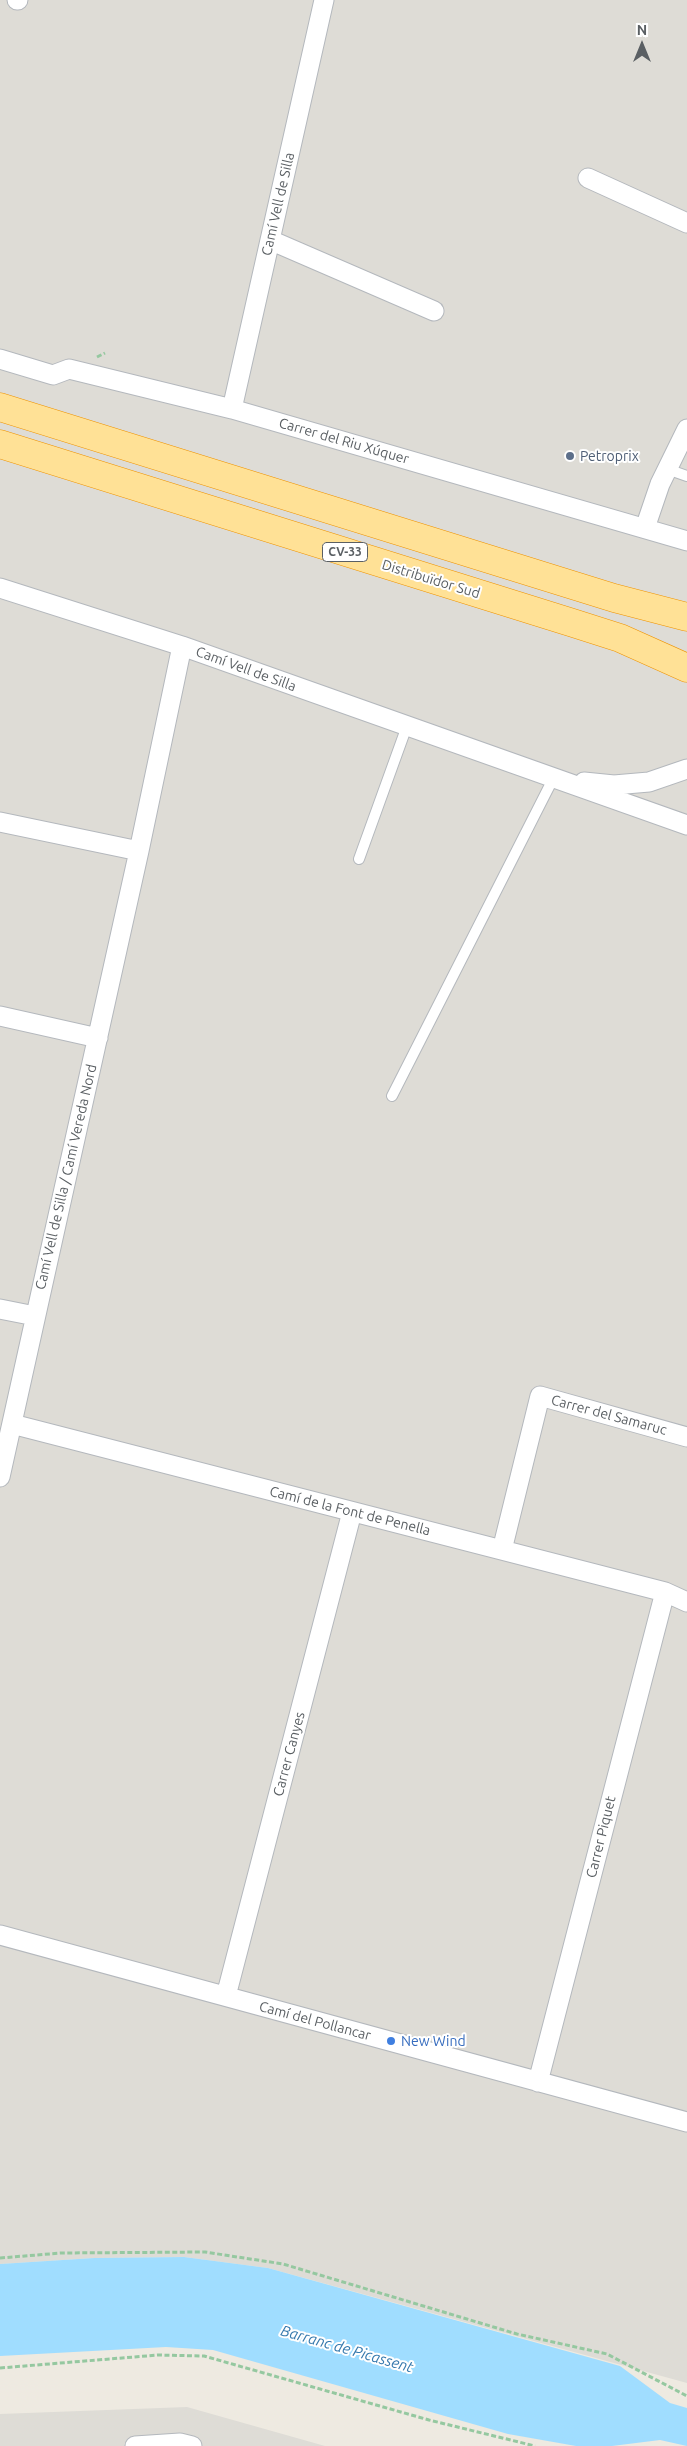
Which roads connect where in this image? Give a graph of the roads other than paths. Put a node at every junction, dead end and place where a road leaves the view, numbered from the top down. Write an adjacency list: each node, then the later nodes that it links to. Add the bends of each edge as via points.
1 (324, 0): 4 (street, Camí Vell de Silla)
2 (588, 178): 3 (street)
3 (687, 223)
4 (270, 240): 5 (street); 8 (street, Camí Vell de Silla)
5 (434, 311)
6 (0, 359): 8 (street, Carrer del Riu Xúquer, via 53,375 69,369)
7 (0, 407): 16 (highway, CV-33, via 604,595)
8 (232, 408): 13 (street, Carrer del Riu Xúquer)
9 (687, 429): 11 (street)
10 (0, 444): 18 (highway, Distribuïdor Sud / CV-33, via 574,623 635,644)
11 (667, 469): 12 (lane); 13 (street)
12 (687, 476)
13 (645, 528): 14 (street, Carrer del Riu Xúquer)
14 (687, 541)
15 (0, 588): 17 (street)
16 (687, 617)
17 (182, 646): 19 (street, Camí Vell de Silla); 24 (street, Camí Vell de Silla)
18 (687, 668)
19 (406, 726): 21 (street, Camí Vell de Silla); 25 (lane)
20 (687, 769): 21 (street, via 650,782 614,785)
21 (553, 779): 23 (street, Camí Vell de Silla); 28 (lane)
22 (0, 822): 24 (street)
23 (687, 825)
24 (139, 851): 27 (street, Camí Vell de Silla)
25 (359, 859)
26 (0, 1016): 27 (street)
27 (98, 1038): 30 (street, Camí Vell de Silla / Camí Vereda Nord)
28 (392, 1096)
29 (0, 1309): 30 (street)
30 (35, 1316): 31 (street, Camí Vell de Silla / Camí Vereda Nord)
31 (12, 1424): 33 (street, Camí Vell de Silla / Camí Vereda Nord); 34 (street, Camí de la Font de Penella)
32 (687, 1437): 35 (street, Carrer del Samaruc, via 540,1396)
33 (0, 1477)
34 (352, 1512): 35 (street, Camí de la Font de Penella); 39 (street, Carrer Canyes)
35 (502, 1550): 36 (street, Camí de la Font de Penella)
36 (665, 1592): 37 (street, Camí de la Font de Penella); 40 (street, Carrer Piquet)
37 (687, 1602)
38 (0, 1935): 39 (street, Camí del Pollancar)
39 (226, 1996): 40 (street, Camí del Pollancar)
40 (538, 2082): 41 (street, Camí del Pollancar)
41 (687, 2122)
42 (136, 2446): 43 (street, via 180,2443)
43 (192, 2446)

